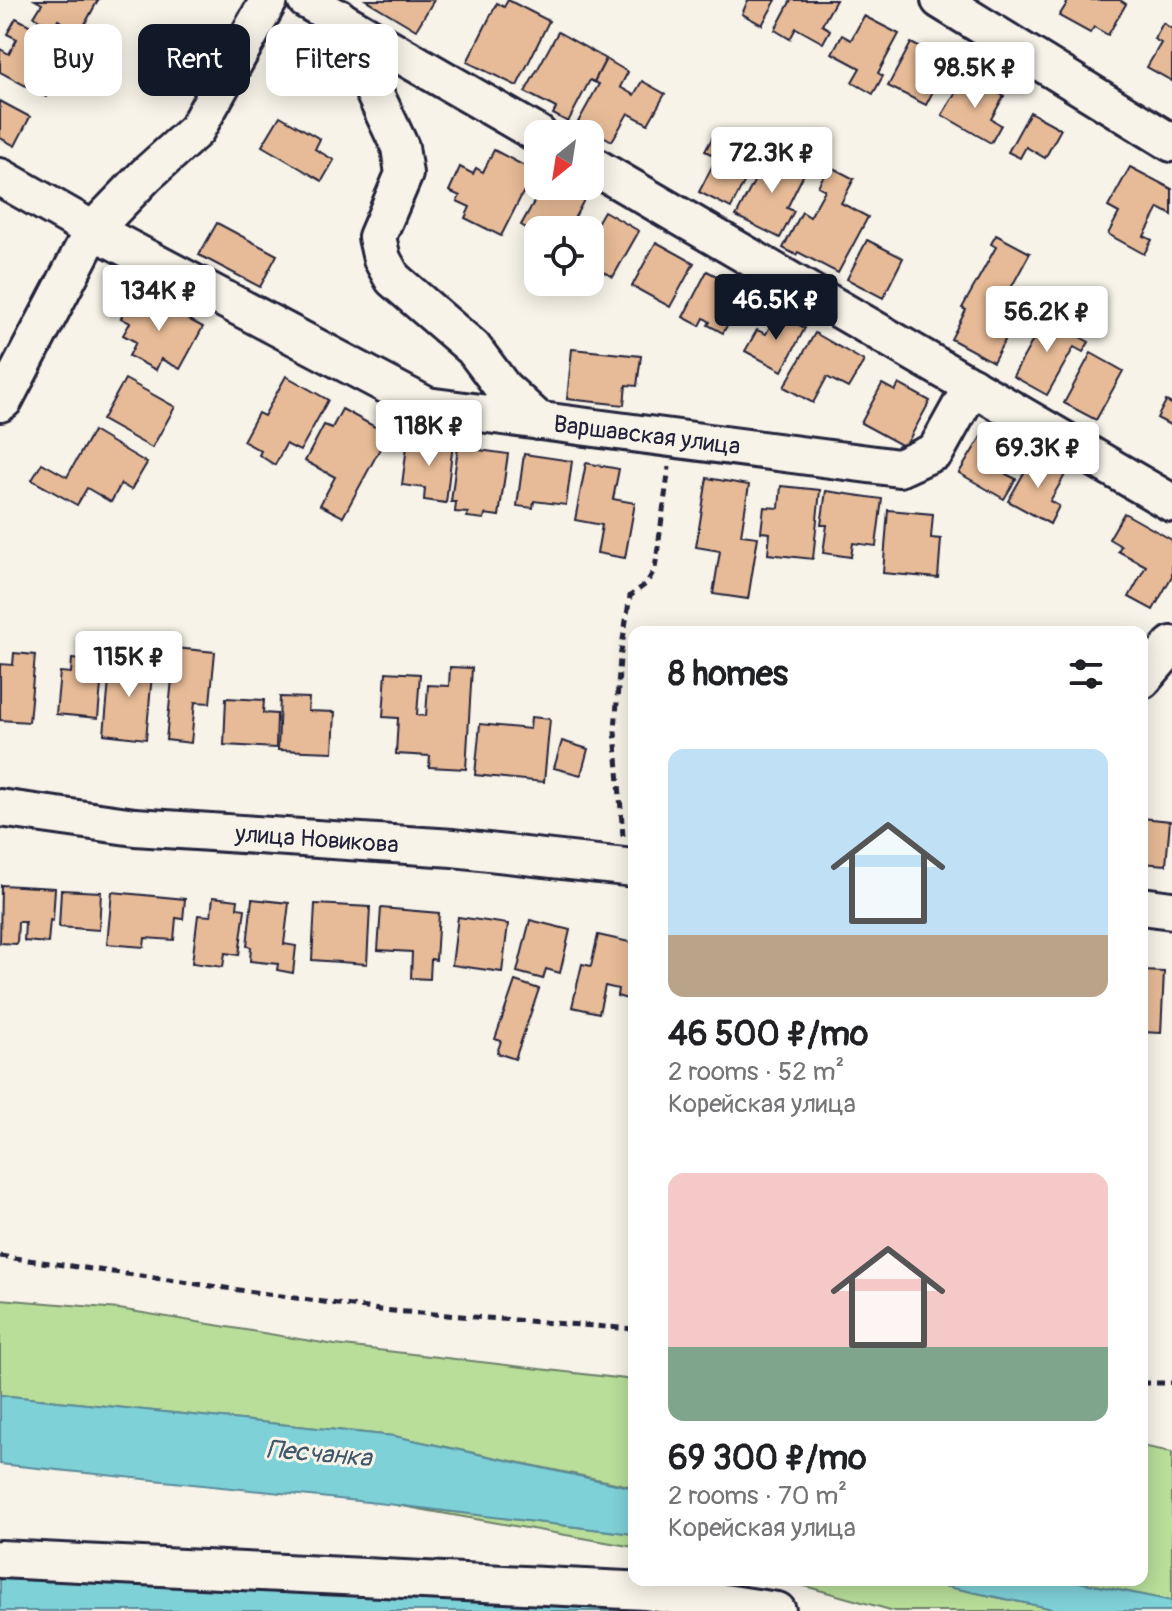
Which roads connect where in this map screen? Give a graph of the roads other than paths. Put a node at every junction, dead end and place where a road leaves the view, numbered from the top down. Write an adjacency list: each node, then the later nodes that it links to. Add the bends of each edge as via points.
1 (269, 0): 9 (street, via 196,130)
2 (306, 0): 4 (street)
3 (940, 0): 6 (street)
4 (339, 18): 5 (street); 12 (street, via 400,147 404,174 377,237 382,259 393,279 473,348 503,388)
5 (524, 126)
6 (1172, 143)
7 (604, 172): 10 (street)
8 (0, 177): 9 (street, Варшавская улица)
9 (93, 230): 11 (street); 12 (street, Варшавская улица, via 427,406)
10 (972, 386): 12 (street, Варшавская улица, via 936,451 899,468); 13 (street)
11 (0, 403)
12 (539, 421)
13 (1172, 503)
14 (1172, 645): 15 (street)
15 (1148, 673)
16 (0, 808): 17 (street, улица Новикова, via 135,827 453,848)
17 (628, 867)
18 (1148, 907): 19 (street)
19 (1172, 910)
20 (0, 1559): 21 (street, via 646,1591)
21 (777, 1611)

